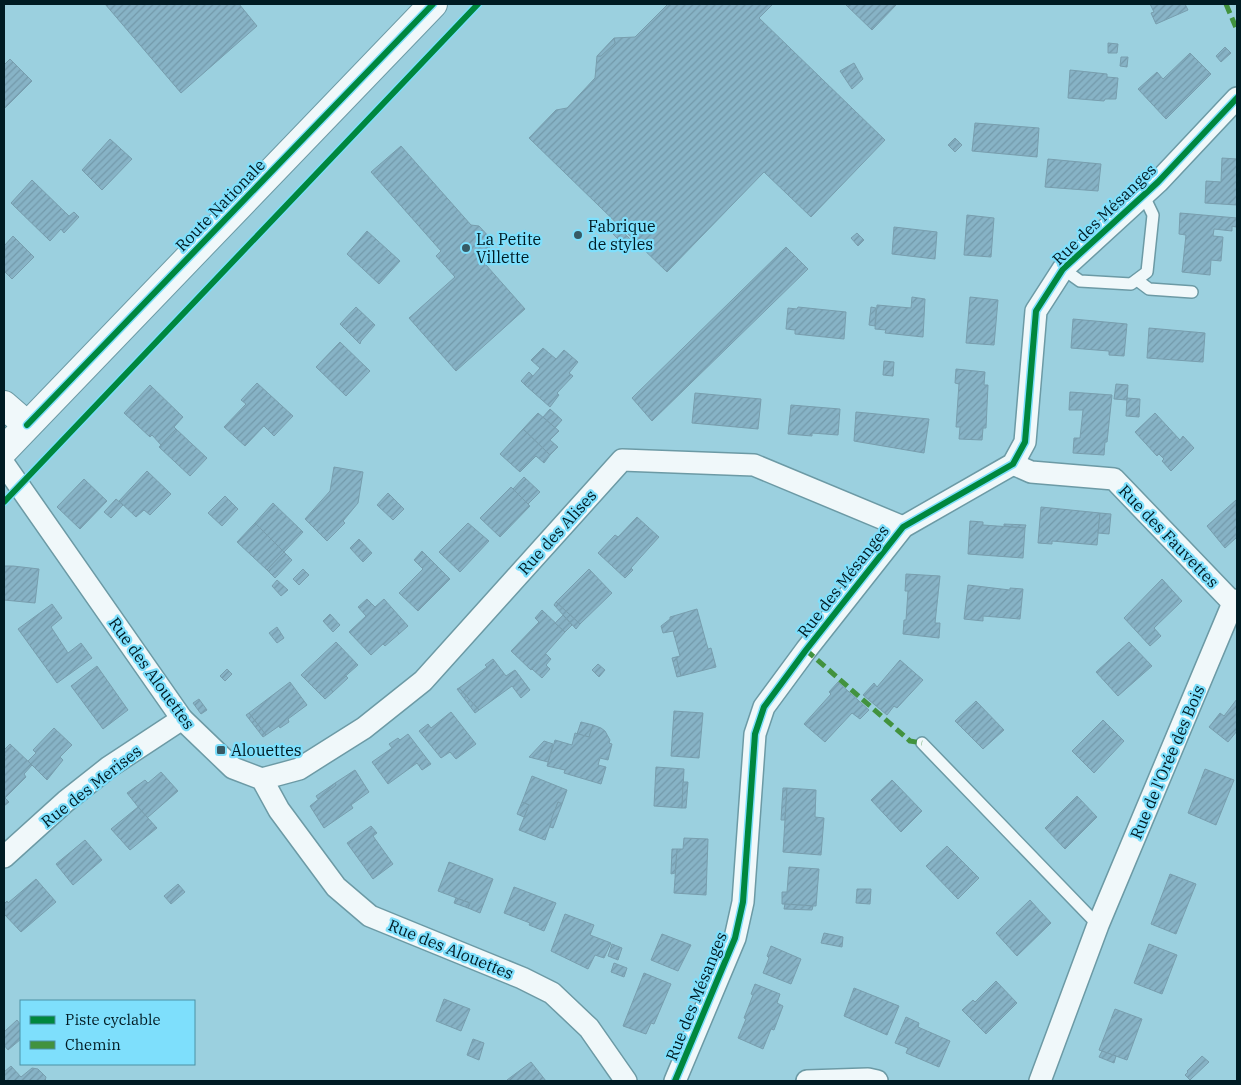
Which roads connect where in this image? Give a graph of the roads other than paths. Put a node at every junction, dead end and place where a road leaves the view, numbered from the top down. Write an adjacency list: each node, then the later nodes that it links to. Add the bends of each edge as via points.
1 (433, 4): 8 (main road, Route Nationale)
2 (1237, 98): 3 (street, Rue des Mésanges)
3 (1143, 194): 4 (street, Rue des Mésanges); 5 (lane, via 1154,215 1148,272)
4 (1063, 269): 5 (lane, via 1080,281 1131,284); 11 (street, Rue des Mésanges, via 1036,311 1025,442)
5 (1137, 280): 6 (lane, via 1149,289)
6 (1192, 292)
7 (4, 405): 8 (main road)
8 (27, 425): 9 (main road, Route Nationale)
9 (4, 450)
10 (4, 464): 14 (street, Rue des Alouettes)
11 (1013, 464): 12 (street, Rue des Mésanges); 13 (street, Rue des Fauvettes, via 1031,472 1114,479)
12 (903, 527): 16 (street, Rue des Alises, via 754,465 622,460 423,681 364,728 299,769); 19 (street, Rue des Mésanges, via 764,707 755,734 743,902 736,938)
13 (1235, 601): 18 (street, Rue de l'Orée des Bois)
14 (182, 719): 16 (street, Rue des Alouettes, via 233,768); 17 (street, Rue des Merises, via 109,768)
15 (922, 743): 18 (lane)
16 (262, 779): 20 (street, Rue des Alouettes, via 279,810 336,887 370,916 552,993 590,1028)
17 (4, 858)
18 (1098, 925): 23 (street, Rue de l'Orée des Bois)
19 (682, 1080)
20 (626, 1081)
21 (806, 1081): 22 (street)
22 (877, 1081)
23 (1040, 1081)

